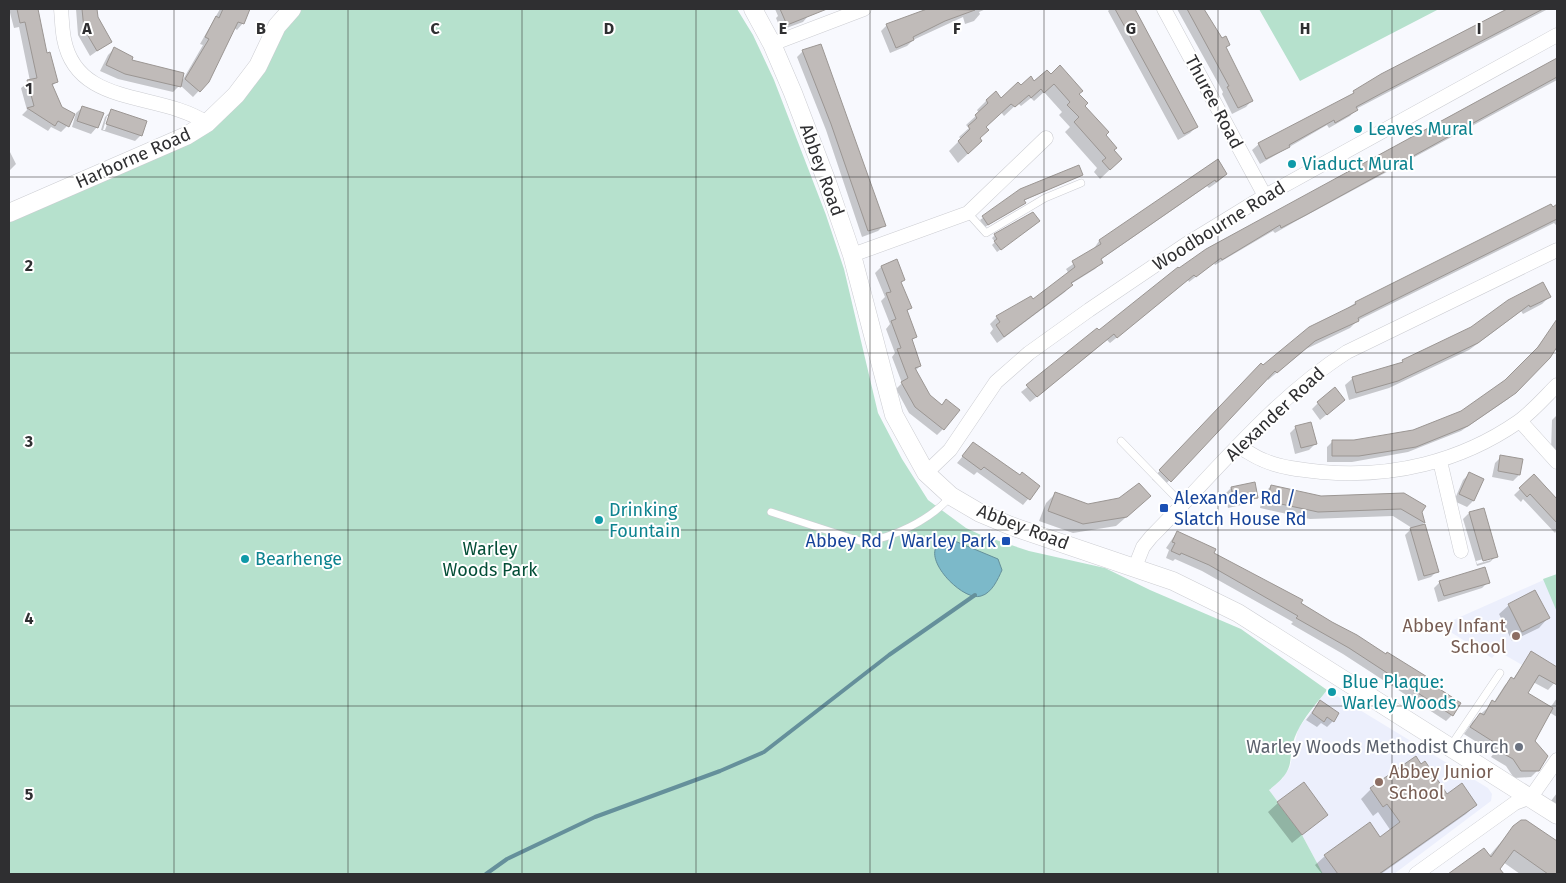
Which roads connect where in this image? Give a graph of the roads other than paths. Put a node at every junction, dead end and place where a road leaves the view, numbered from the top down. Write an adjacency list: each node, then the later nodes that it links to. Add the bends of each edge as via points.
1 (61, 9): 8 (street, via 69,56 83,78 101,88 193,114)
2 (292, 9): 8 (street, Harborne Road, via 277,26 258,66 242,88)
3 (753, 9): 7 (street, Abbey Road)
4 (864, 9): 7 (street)
5 (1164, 9): 11 (street, Thuree Road)
6 (1557, 35): 11 (street, Woodbourne Road)
7 (772, 44): 15 (street, Abbey Road, via 827,182)
8 (207, 123): 12 (street, Harborne Road, via 186,136)
9 (1046, 138): 13 (street)
10 (1081, 183): 13 (lane, via 1045,198 986,232)
11 (1265, 196): 22 (street, Woodbourne Road, via 1185,245 1030,353 996,382 950,450)
12 (9, 213)
13 (968, 213): 15 (street)
14 (1557, 250): 19 (street, Alexander Road, via 1348,352 1292,393)
15 (852, 255): 22 (street, Abbey Road, via 894,415)
16 (1557, 385): 17 (street)
17 (1520, 421): 20 (street); 21 (street)
18 (1121, 441): 24 (lane)
19 (1239, 446): 20 (street, via 1263,460 1299,470 1341,474 1400,471); 24 (street, Alexander Road)
20 (1440, 461): 26 (street)
21 (1557, 462)
22 (926, 473): 23 (street, Abbey Road)
23 (951, 496): 25 (lane, via 940,509 895,533 863,542); 27 (street, Abbey Road, via 1010,526)
24 (1183, 505): 27 (street, Alexander Road, via 1144,547)
25 (771, 512)
26 (1461, 551)
27 (1135, 567): 29 (street, Abbey Road, via 1173,581 1238,614)
28 (1500, 673): 29 (lane)
29 (1450, 747): 31 (street, Abbey Road)
30 (1557, 760): 31 (street)
31 (1532, 797): 32 (street, Abbey Road); 33 (street, via 1515,803)
32 (1557, 815)
33 (1416, 874)

